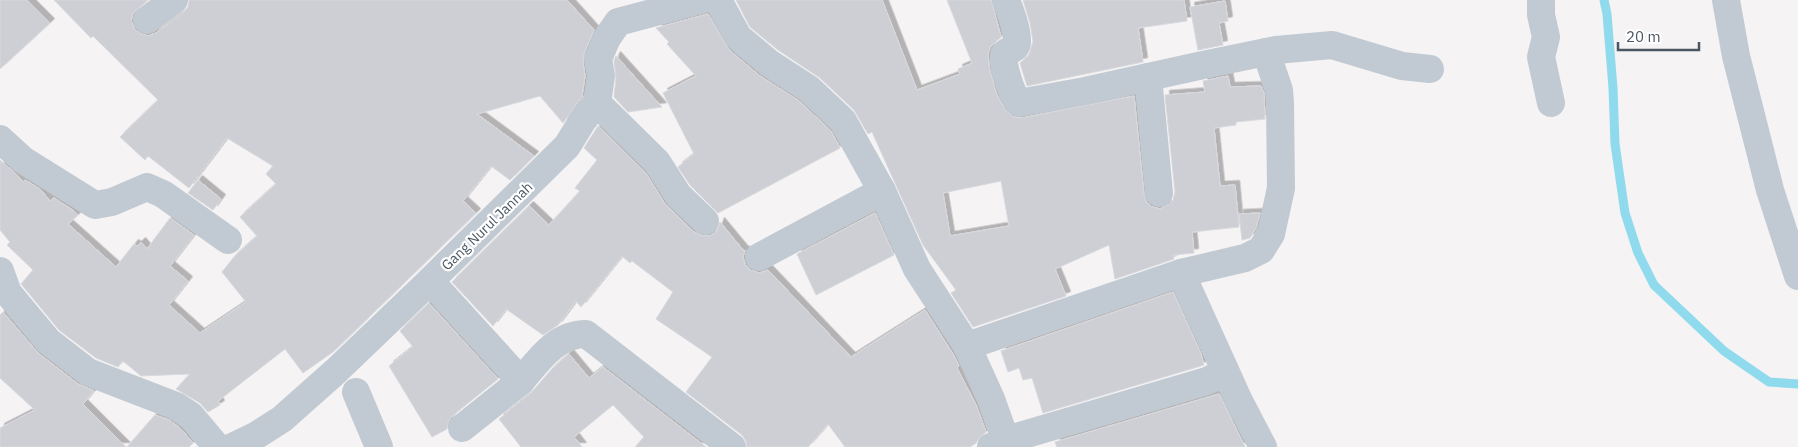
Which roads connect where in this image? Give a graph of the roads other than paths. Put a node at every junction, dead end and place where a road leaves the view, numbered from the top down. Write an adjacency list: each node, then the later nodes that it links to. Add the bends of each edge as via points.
1 (174, 0): 7 (street)
2 (701, 0): 11 (street, via 618,22 598,60)
3 (718, 0): 14 (street, via 738,36 769,63 809,88 843,122)
4 (1006, 0): 10 (street, via 1017,43 1004,57 1016,102)
5 (1541, 0): 12 (street, via 1546,37 1541,57)
6 (1726, 0): 21 (street, via 1736,56 1765,171)
7 (146, 20)
8 (1266, 52): 9 (street, via 1332,45 1402,66); 10 (street); 20 (street, via 1280,103 1281,188 1272,234 1256,254)
9 (1430, 69)
10 (1148, 77): 15 (street)
11 (597, 103): 16 (street, via 657,162 678,195); 22 (street, Gang Nurul Jannah, via 567,146)
12 (1551, 103)
13 (0, 139): 17 (street, via 23,160 95,205 112,202 147,187 163,194)
14 (882, 191): 18 (street); 23 (street, via 918,269)
15 (1159, 193)
16 (705, 221)
17 (228, 240)
18 (759, 257)
19 (0, 271): 29 (street, via 8,293 48,341 88,372 176,406 191,416)
20 (1181, 273): 23 (street); 24 (street)
21 (1798, 276)
22 (430, 281): 25 (street); 30 (street, Gang Nurul Jannah, via 282,419)
23 (967, 346): 28 (street, via 991,398)
24 (1225, 372): 28 (street, via 1207,381); 33 (street)
25 (521, 380): 27 (street); 32 (street, via 550,347 564,338 586,334)
26 (356, 392): 31 (street)
27 (462, 428)
28 (1002, 445)
29 (217, 447)
30 (232, 447)
31 (378, 447)
32 (732, 447)
33 (1263, 447)

